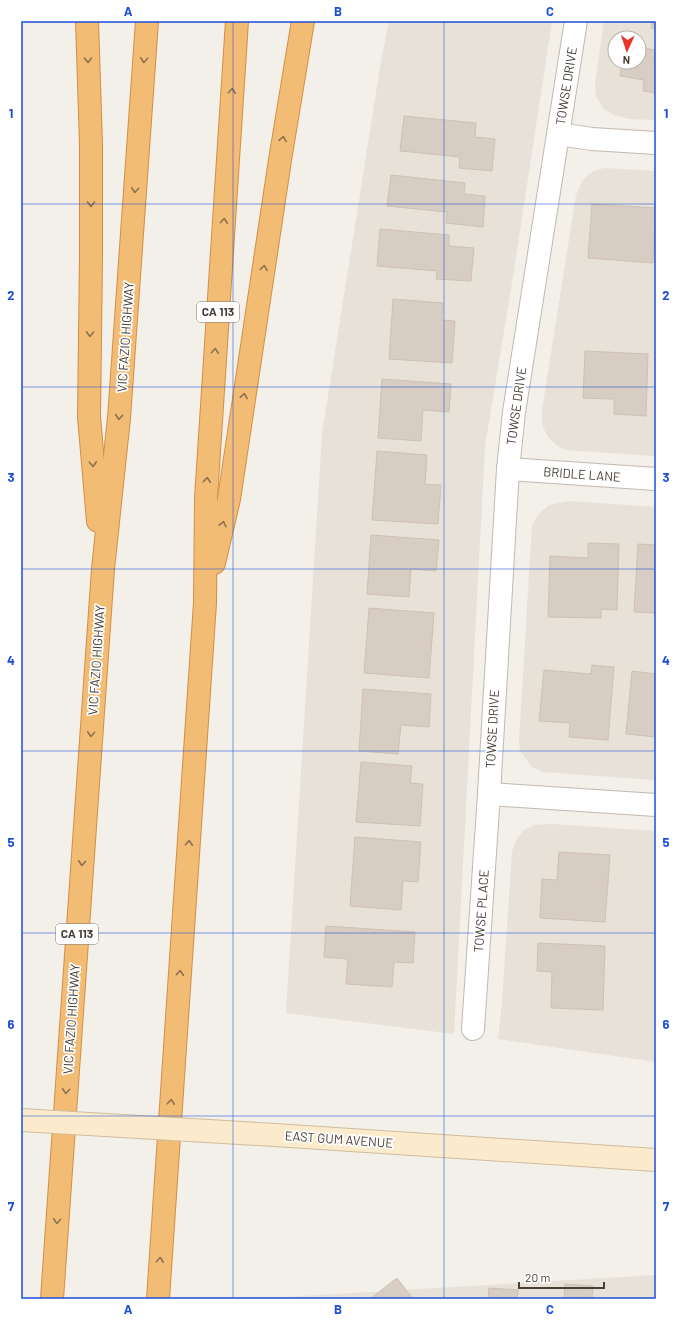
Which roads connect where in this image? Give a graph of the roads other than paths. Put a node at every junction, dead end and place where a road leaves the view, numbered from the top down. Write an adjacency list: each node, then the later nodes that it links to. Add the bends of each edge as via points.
1 (87, 21): 10 (highway, one-way to 10, via 91,144 89,417)
2 (147, 21): 10 (highway, VIC FAZIO HIGHWAY / CA 113, one-way to 10, via 119,418)
3 (237, 21): 11 (highway, CA 113, one-way to 3, via 206,498)
4 (303, 21): 11 (highway, one-way to 4, via 229,499)
5 (576, 21): 6 (street, TOWSE DRIVE)
6 (558, 134): 7 (street); 8 (street, TOWSE DRIVE, via 514,412)
7 (656, 143)
8 (508, 469): 9 (street, BRIDLE LANE); 12 (street, TOWSE DRIVE)
9 (656, 479)
10 (102, 569): 17 (highway, VIC FAZIO HIGHWAY / CA 113, one-way to 17)
11 (205, 603): 18 (highway, CA 113, one-way to 11)
12 (489, 794): 13 (street); 14 (street, TOWSE PLACE)
13 (656, 805)
14 (473, 1029)
15 (21, 1120): 16 (street, EAST GUM AVENUE, bridge)
16 (656, 1160)
17 (52, 1299)
18 (158, 1299)

